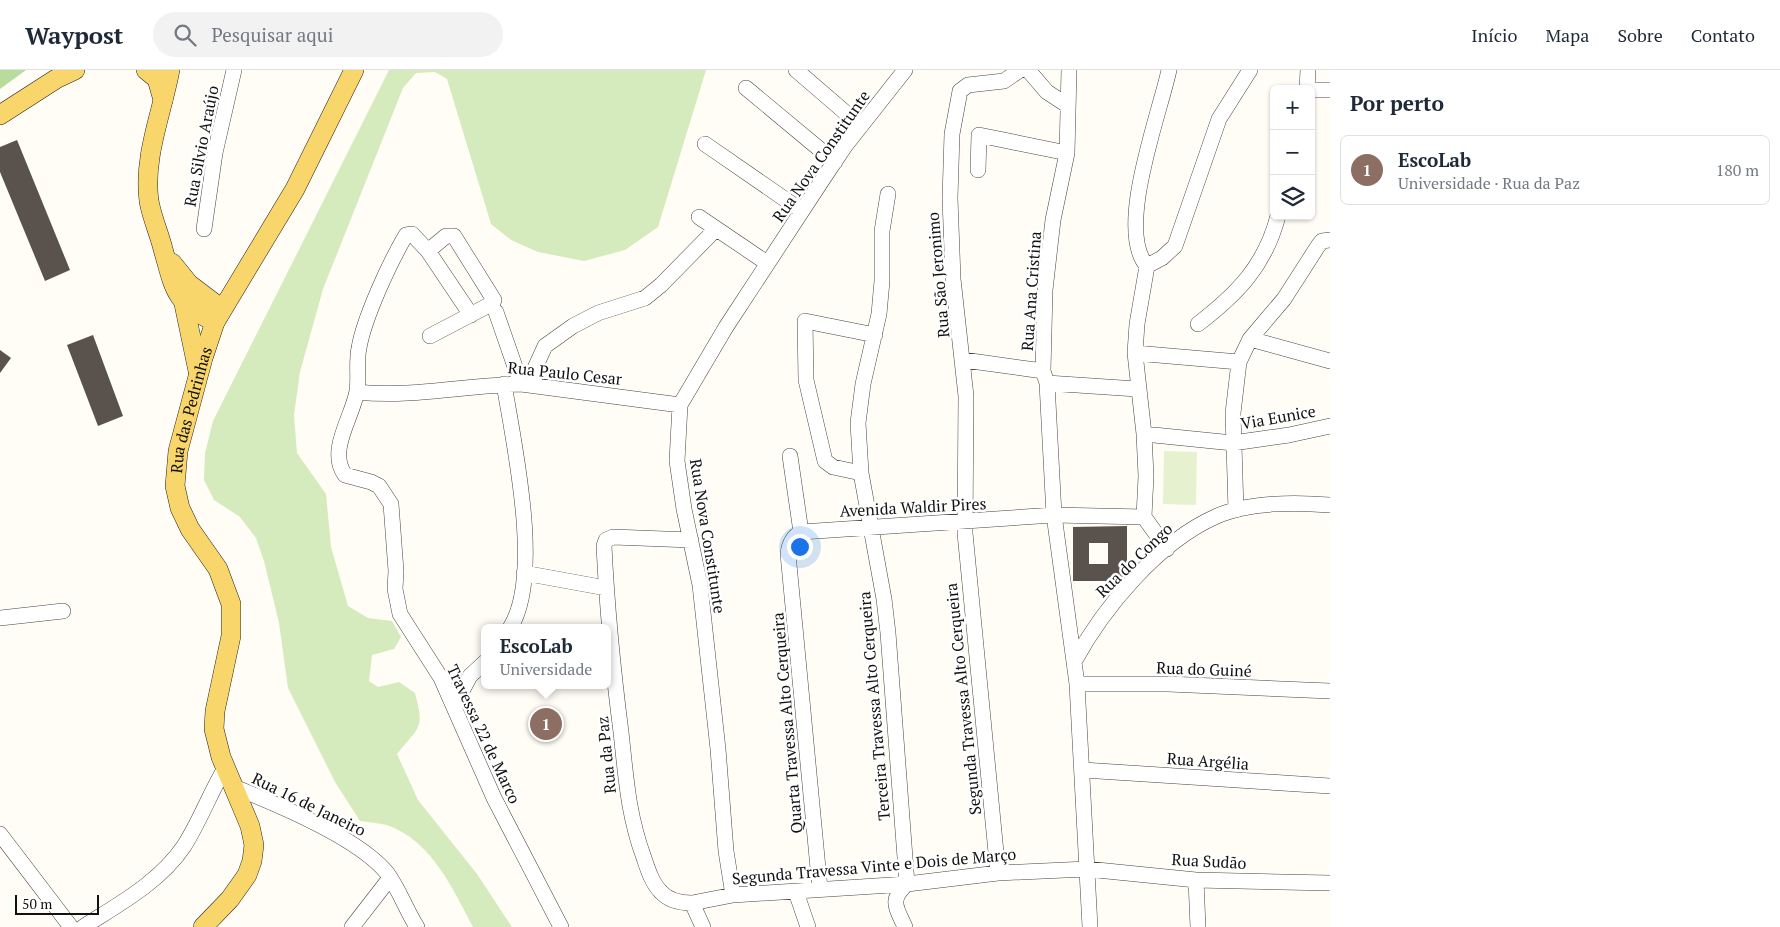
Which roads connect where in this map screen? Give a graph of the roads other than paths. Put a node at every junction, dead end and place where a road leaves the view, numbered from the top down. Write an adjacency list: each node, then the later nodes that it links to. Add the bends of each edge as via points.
1 (75, 70): 14 (main road)
2 (146, 70): 19 (main road, via 156,80)
3 (170, 70): 19 (main road)
4 (234, 70): 32 (street, Rua Silvio Araújo)
5 (354, 70): 37 (main road, Rua das Pedrinhas, via 294,190)
6 (796, 70): 22 (street)
7 (905, 70): 22 (street, Rua Nova Constitunte)
8 (1020, 70): 47 (street, Rua São Jeronimo, via 1004,81 968,85 960,91 952,134 950,198 953,279)
9 (1028, 70): 20 (street, via 1046,92)
10 (1070, 70): 20 (street, Rua Ana Cristina)
11 (1169, 70): 36 (street, via 1144,164 1137,205 1139,246)
12 (1250, 70): 36 (street, via 1219,119 1175,246)
13 (1308, 70): 15 (street)
14 (61, 75): 21 (main road)
15 (1307, 85)
16 (746, 88): 25 (street)
17 (1315, 90): 18 (street)
18 (1330, 90)
19 (163, 100): 38 (main road, via 148,178 152,214 163,250)
20 (1068, 105): 24 (street, Rua Ana Cristina)
21 (0, 115)
22 (861, 126): 25 (street, Rua Nova Constitunte)
23 (705, 144): 28 (street)
24 (1067, 153): 26 (street, via 979,135); 51 (street, Rua Ana Cristina, via 1046,282)
25 (835, 162): 28 (street, Rua Nova Constitunte)
26 (978, 170)
27 (888, 194): 43 (street, Terceira Travessa Alto Cerqueira, via 882,226 882,281)
28 (802, 211): 35 (street, Rua Nova Constitunte)
29 (699, 217): 31 (street)
30 (1276, 220): 42 (street, via 1263,255 1250,276 1230,298)
31 (716, 228): 35 (street); 53 (street, via 645,298 598,313 545,346)
32 (204, 229)
33 (1330, 240): 45 (street, via 1319,244 1289,293)
34 (428, 251): 39 (street, via 446,236 454,236 493,297); 40 (street); 55 (street, Travessa 22 de Marco, via 412,234 406,235 395,253 361,340)
35 (767, 263): 56 (street, Rua Nova Constitunte)
36 (1147, 266): 46 (street)
37 (238, 284): 38 (main road); 41 (main road, Rua das Pedrinhas)
38 (190, 297): 41 (main road, via 194,312); 50 (main road)
39 (494, 307): 40 (street); 53 (street)
40 (471, 315): 44 (street)
41 (219, 316): 50 (main road, Rua das Pedrinhas)
42 (1198, 324)
43 (875, 335): 61 (street, Terceira Travessa Alto Cerqueira, via 859,412); 61 (street, via 805,321 806,380 825,461 833,467)
44 (430, 336)
45 (1250, 339): 48 (street); 49 (street)
46 (1135, 353): 49 (street); 54 (street)
47 (964, 360): 51 (street); 66 (street, Rua São Jeronimo)
48 (1330, 361)
49 (1239, 362): 59 (street, via 1234,390)
50 (198, 373): 83 (main road, Rua das Pedrinhas, via 178,451 175,486 184,519 218,568 231,604 231,636 214,729)
51 (1045, 377): 54 (street); 64 (street, Rua Ana Cristina)
52 (504, 384): 53 (street, Rua Paulo Cesar); 55 (street, Rua Paulo Cesar, via 403,394); 71 (street, via 525,523)
53 (527, 385): 56 (street, Rua Paulo Cesar)
54 (1137, 389): 58 (street)
55 (356, 392): 82 (street, Travessa 22 de Marco, via 342,439 339,466 345,475 379,486 391,504 397,604)
56 (680, 404): 69 (street, Rua Nova Constitunte, via 677,461)
57 (1330, 426): 59 (street, Via Eunice)
58 (1144, 434): 59 (street, Via Eunice); 65 (street)
59 (1233, 443): 63 (street)
60 (790, 456): 68 (street)
61 (861, 473): 67 (street, Terceira Travessa Alto Cerqueira)
62 (1330, 505): 63 (street, Rua do Congo, via 1284,504)
63 (1236, 510): 70 (street, Rua do Congo, via 1217,516)
64 (1054, 515): 65 (street, Avenida Waldir Pires); 66 (street, Avenida Waldir Pires); 78 (street)
65 (1144, 517): 70 (street)
66 (965, 522): 67 (street, Avenida Waldir Pires); 89 (street, Segunda Travessa Alto Cerqueira)
67 (871, 527): 68 (street, Avenida Waldir Pires); 93 (street, Terceira Travessa Alto Cerqueira, via 888,632)
68 (801, 532): 94 (street, Quarta Travessa Alto Cerqueira, via 793,538 788,554)
69 (691, 540): 72 (street, Rua da Paz, via 608,538 604,546); 96 (street, Rua Nova Constitunte, via 702,600)
70 (1167, 549): 78 (street, Rua do Congo, via 1111,604 1092,629)
71 (524, 573): 72 (street); 75 (street, via 518,613)
72 (606, 588): 76 (street, Rua da Paz)
73 (62, 611): 74 (street)
74 (0, 618)
75 (512, 624)
76 (610, 624)
77 (611, 636): 97 (street, Rua da Paz, via 633,827 648,869 660,891 666,898)
78 (1074, 662): 80 (street)
79 (481, 666): 82 (street, via 466,681)
80 (1077, 684): 81 (street, Rua do Guiné, via 1168,684); 84 (street)
81 (1330, 691)
82 (454, 706): 103 (street, Travessa 22 de Marco, via 494,798)
83 (225, 768): 86 (main road, Rua das Pedrinhas); 99 (street, via 184,846 169,865 128,898)
84 (1083, 770): 85 (street, Rua Argélia); 88 (street)
85 (1330, 786)
86 (234, 787): 90 (street, Rua 16 de Janeiro, via 284,808 361,848); 100 (main road, Rua das Pedrinhas, via 250,826 254,845 252,861 241,884)
87 (0, 834): 98 (street)
88 (1087, 869): 89 (street, Segunda Travessa Vinte e Dois de Março); 91 (street, Rua Sudão); 107 (street)
89 (998, 873): 93 (street, Segunda Travessa Vinte e Dois de Março)
90 (390, 878): 101 (street); 102 (street, Rua 16 de Janeiro)
91 (1196, 880): 92 (street, Rua Sudão); 108 (street)
92 (1330, 883)
93 (907, 884): 94 (street, Segunda Travessa Vinte e Dois de Março); 106 (street, via 897,893 895,905)
94 (820, 889): 95 (street, Segunda Travessa Vinte e Dois de Março)
95 (796, 892): 96 (street, Segunda Travessa Vinte e Dois de Março); 105 (street)
96 (733, 894): 97 (street, Segunda Travessa Vinte e Dois de Março)
97 (692, 903): 104 (street)
98 (71, 927)
99 (83, 927)
100 (203, 927)
101 (352, 927)
102 (416, 927)
103 (561, 927)
104 (703, 927)
105 (808, 927)
106 (905, 927)
107 (1090, 927)
108 (1198, 927)

